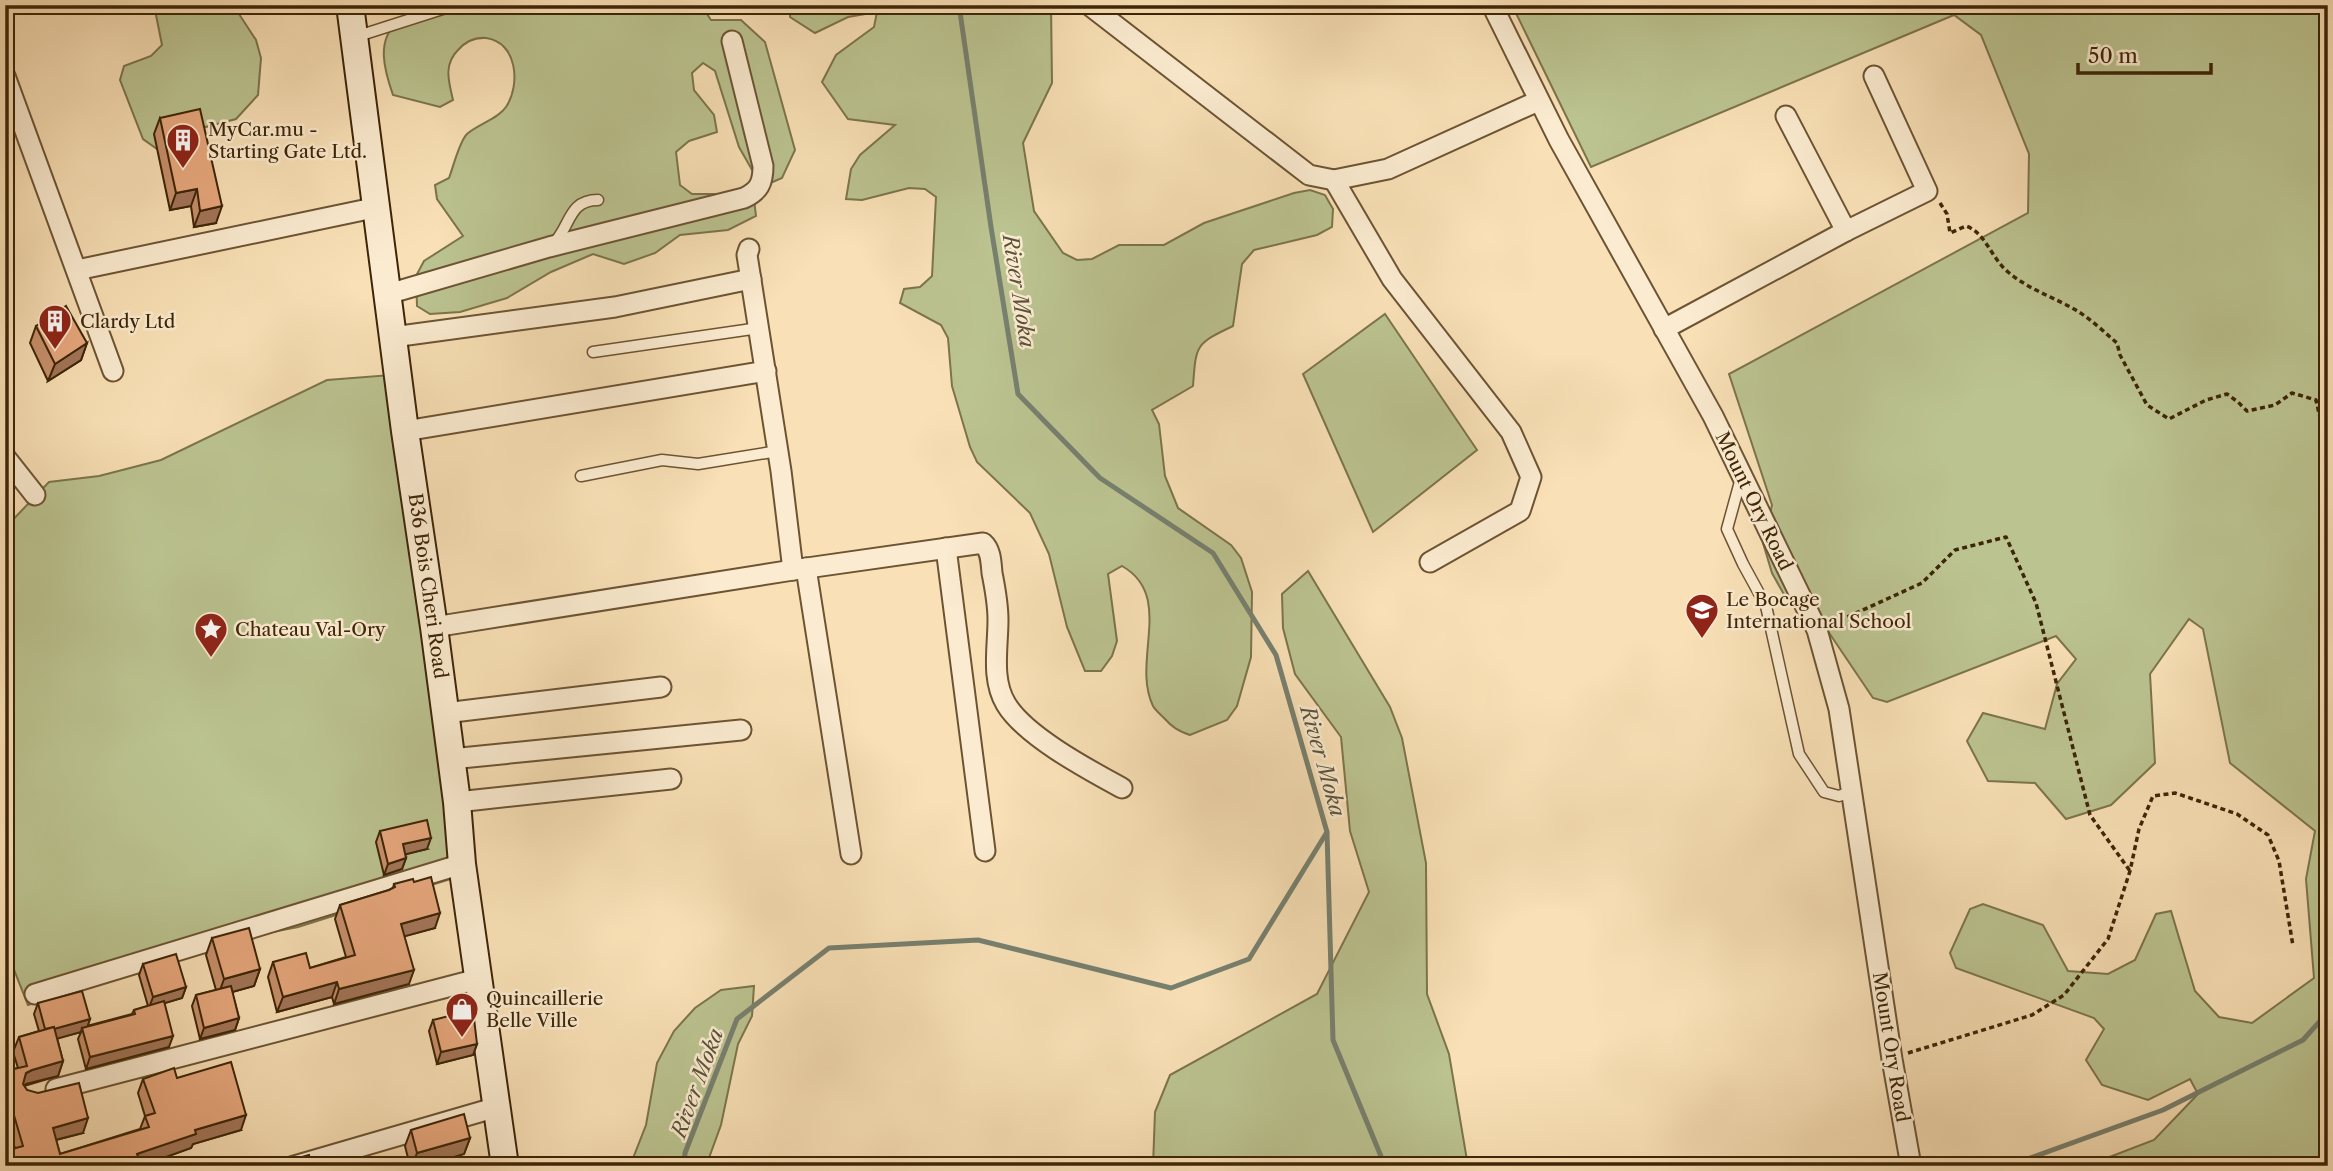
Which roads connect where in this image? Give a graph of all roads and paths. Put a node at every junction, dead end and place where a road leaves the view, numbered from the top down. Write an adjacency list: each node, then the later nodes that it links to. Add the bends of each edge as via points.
1 (350, 5): 5 (main road, B36 Bois Cheri Road)
2 (455, 5): 5 (lane)
3 (1089, 5): 11 (street, via 1309,175)
4 (1492, 5): 9 (street, Mount Ory Road)
5 (355, 38): 14 (main road, B36 Bois Cheri Road)
6 (732, 41): 16 (street, via 763,166 758,190 744,198)
7 (5, 76): 18 (street)
8 (1874, 76): 12 (street)
9 (1538, 101): 11 (street, via 1388,169); 22 (street, Mount Ory Road)
10 (1786, 116): 15 (street)
11 (1334, 180): 35 (street, via 1392,279 1511,432 1531,477 1520,511)
12 (1927, 191): 15 (street); 28 (path, via 1947,214 1950,233 1966,226 1975,229 2009,273 2076,310 2117,342 2147,405 2169,419 2227,394 2247,411 2275,405 2292,393 2316,400)
13 (598, 200): 16 (lane, via 578,205)
14 (378, 207): 18 (street); 20 (main road, B36 Bois Cheri Road)
15 (1846, 231): 22 (street)
16 (549, 247): 20 (street)
17 (749, 249): 19 (street)
18 (77, 270): 25 (street)
19 (751, 278): 21 (street); 23 (street, via 615,307)
20 (388, 294): 23 (main road, B36 Bois Cheri Road)
21 (759, 328): 24 (lane); 26 (street)
22 (1664, 329): 31 (street, Mount Ory Road)
23 (393, 337): 27 (main road, B36 Bois Cheri Road)
24 (593, 352)
25 (113, 371)
26 (766, 371): 27 (street); 29 (street)
27 (405, 431): 37 (main road, B36 Bois Cheri Road)
28 (2328, 436)
29 (778, 451): 32 (lane, via 698,464 662,460); 36 (street)
30 (5, 457): 33 (street)
31 (1742, 475): 38 (street, Mount Ory Road); 45 (lane, via 1727,529 1766,606 1799,754 1824,792 1839,796)
32 (581, 476)
33 (35, 495)
34 (946, 548): 36 (street); 44 (street, via 980,542 988,547 998,618 997,680 1007,707 1029,729); 47 (street)
35 (1430, 562)
36 (800, 569): 37 (street); 48 (street)
37 (434, 627): 40 (main road, B36 Bois Cheri Road)
38 (1817, 630): 45 (street, Mount Ory Road, via 1839,709); 50 (path, via 1923,583 1955,550 2006,537 2036,603 2091,815)
39 (661, 687): 40 (street)
40 (445, 713): 42 (main road, B36 Bois Cheri Road)
41 (741, 730): 42 (street)
42 (451, 759): 46 (main road, B36 Bois Cheri Road)
43 (671, 779): 46 (street)
44 (1122, 788)
45 (1853, 791): 54 (street, Mount Ory Road)
46 (457, 802): 49 (main road, B36 Bois Cheri Road)
47 (985, 851)
48 (851, 854)
49 (462, 864): 52 (main road, B36 Bois Cheri Road); 53 (street)
50 (2130, 871): 51 (path, via 2139,829 2153,796 2175,793 2237,814 2268,835 2279,861); 54 (path, via 2108,939 2064,995 2032,1014)
51 (2293, 946)
52 (478, 979): 55 (street); 56 (main road, B36 Bois Cheri Road)
53 (35, 994)
54 (1892, 1059): 59 (street, Mount Ory Road)
55 (43, 1093)
56 (497, 1107): 57 (street); 58 (main road, B36 Bois Cheri Road)
57 (294, 1166)
58 (505, 1166)
59 (1911, 1166)

